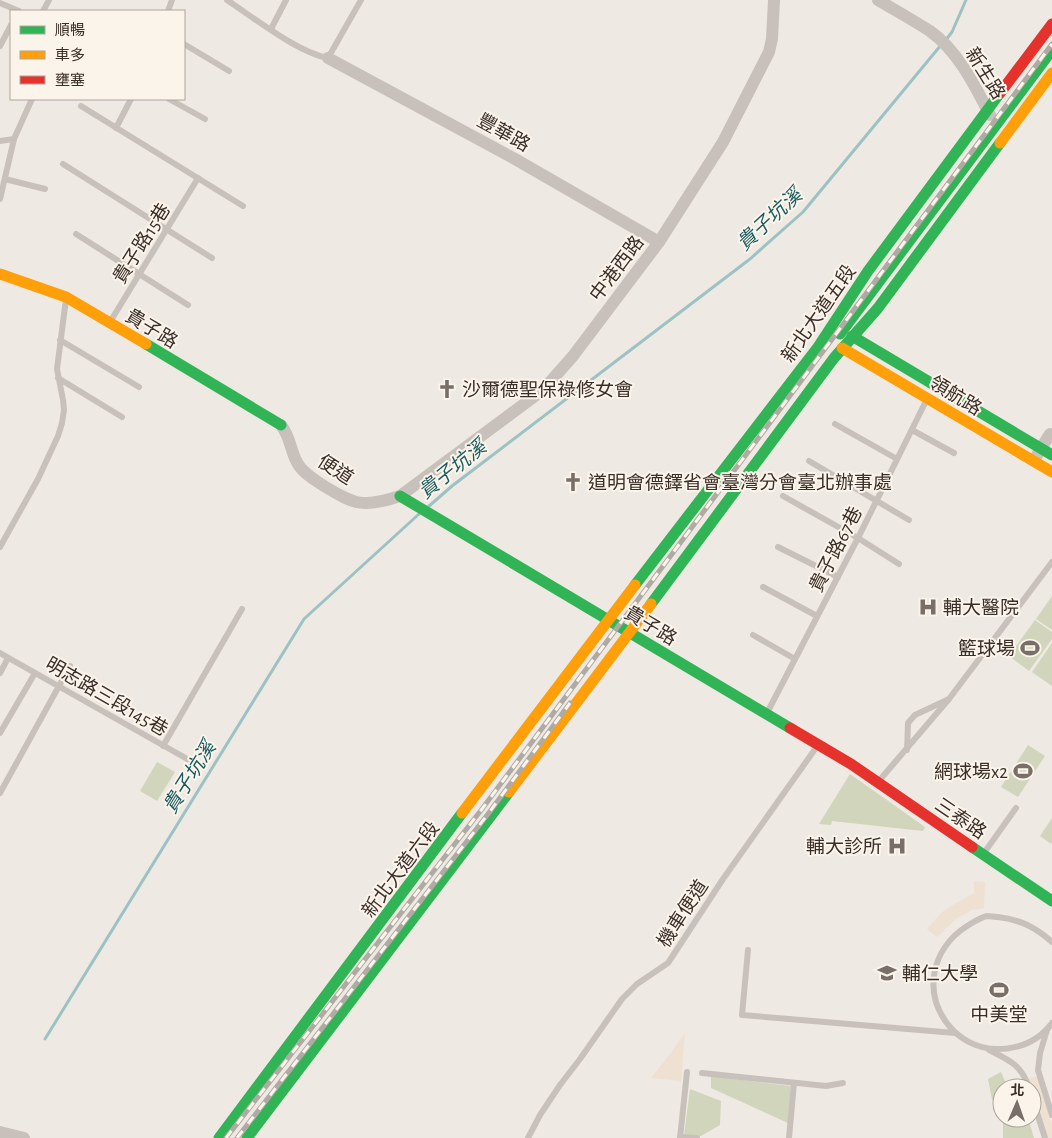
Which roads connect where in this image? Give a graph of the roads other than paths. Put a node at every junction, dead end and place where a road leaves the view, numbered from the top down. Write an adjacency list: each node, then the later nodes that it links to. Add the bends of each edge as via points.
1 (227, 0): 10 (lane)
2 (286, 0): 10 (lane)
3 (362, 0): 14 (lane)
4 (774, 0): 36 (street, 中港西路, via 770,52 762,69 722,142)
5 (878, 0): 21 (street, 新生路, via 934,35 953,53)
6 (0, 3): 7 (lane)
7 (17, 10)
8 (1052, 24): 21 (main road, 新北大道五段)
9 (10, 27): 12 (lane)
10 (270, 29): 14 (lane, via 314,56)
11 (185, 45): 15 (lane)
12 (0, 46)
13 (1052, 50): 23 (main road, 新北大道五段)
14 (328, 58): 36 (street, 豐華路, via 515,159)
15 (230, 71)
16 (1052, 72): 26 (main road)
17 (32, 100): 25 (lane)
18 (130, 100): 24 (lane)
19 (171, 100): 22 (lane)
20 (81, 106): 24 (lane)
21 (988, 111): 23 (street, 新生路); 46 (main road, 新北大道五段, via 868,271)
22 (204, 119)
23 (995, 126): 26 (street, 新生路); 45 (main road, 新北大道五段)
24 (116, 128): 29 (lane)
25 (14, 139): 27 (lane); 30 (lane)
26 (1002, 140): 43 (main road, via 878,308)
27 (0, 141)
28 (63, 164): 34 (lane)
29 (198, 178): 33 (lane); 34 (lane, 貴子路15巷)
30 (4, 179): 31 (lane); 32 (lane)
31 (45, 189)
32 (0, 199)
33 (243, 206)
34 (166, 229): 37 (lane); 39 (lane, 貴子路15巷)
35 (76, 234): 39 (lane)
36 (659, 242): 61 (street, 中港西路, via 573,356 543,390)
37 (212, 258)
38 (0, 274): 40 (main road, 貴子路)
39 (139, 274): 41 (lane); 42 (lane, 貴子路15巷)
40 (66, 297): 42 (main road, 貴子路); 44 (lane)
41 (188, 305)
42 (109, 323): 52 (main road, 貴子路)
43 (852, 336): 45 (main road); 55 (main road, 領航路)
44 (60, 340): 47 (lane); 48 (lane)
45 (838, 345): 46 (main road); 49 (main road, 領航路); 75 (main road, 新北大道五段, via 834,358)
46 (818, 347): 74 (main road, 新北大道五段)
47 (58, 378): 50 (lane); 66 (lane, via 64,410 58,436)
48 (139, 387)
49 (928, 398): 53 (lane, 貴子路67巷); 59 (main road, 領航路)
50 (122, 416)
51 (834, 424): 57 (lane)
52 (281, 425): 61 (street, 便道, via 300,468 347,500 367,503)
53 (912, 430): 56 (lane); 57 (lane, 貴子路67巷)
54 (1050, 434): 55 (street)
55 (1047, 452): 59 (street)
56 (954, 453)
57 (898, 458): 63 (lane, 貴子路67巷)
58 (809, 461): 63 (lane)
59 (1033, 461): 60 (main road, 領航路)
60 (1052, 472)
61 (400, 496): 74 (main road, 貴子路)
62 (783, 496): 65 (lane)
63 (876, 501): 64 (lane); 65 (lane, 貴子路67巷)
64 (908, 520)
65 (858, 538): 69 (lane); 70 (lane, 貴子路67巷)
66 (0, 547)
67 (778, 547): 70 (lane)
68 (1052, 562): 84 (lane)
69 (899, 564)
70 (838, 577): 73 (lane, 貴子路67巷)
71 (763, 587): 73 (lane)
72 (242, 609): 88 (lane)
73 (818, 616): 79 (lane, 貴子路67巷)
74 (608, 619): 75 (main road, 貴子路); 114 (main road, 新北大道六段)
75 (630, 632): 85 (main road, 貴子路); 115 (main road)
76 (753, 635): 79 (lane)
77 (0, 653): 78 (lane, 明志路三段145巷)
78 (8, 658): 81 (lane); 82 (lane, 明志路三段145巷)
79 (795, 660): 85 (lane, 貴子路67巷)
80 (70, 666): 83 (lane)
81 (0, 673)
82 (35, 673): 83 (lane, 明志路三段145巷); 86 (lane)
83 (59, 686): 88 (lane, 明志路三段145巷); 93 (lane)
84 (949, 699): 89 (lane); 89 (lane, via 916,715 908,723)
85 (767, 713): 87 (main road, 貴子路)
86 (0, 733)
87 (818, 744): 90 (main road, 貴子路); 116 (lane, 機車便道, via 668,963 637,984 622,999 560,1085)
88 (163, 746): 91 (lane, 明志路三段145巷)
89 (907, 750): 92 (lane)
90 (851, 764): 92 (main road, 三泰路)
91 (198, 765)
92 (877, 782): 95 (main road, 三泰路)
93 (0, 793)
94 (1016, 808): 95 (lane)
95 (984, 854): 96 (main road, 三泰路)
96 (1052, 901)
97 (1052, 942): 101 (lane, via 1039,930 1014,919 987,916 955,933 941,951 934,972 934,995 941,1016)
98 (748, 950): 101 (lane, via 742,1015 849,1028)
99 (1052, 1023): 100 (lane)
100 (1046, 1031): 102 (lane, via 1033,1041 1011,1049); 103 (lane)
101 (955, 1033): 102 (lane)
102 (988, 1049): 106 (lane)
103 (1038, 1070): 106 (lane); 110 (lane)
104 (687, 1072): 112 (lane)
105 (702, 1073): 109 (lane)
106 (1025, 1074): 107 (lane)
107 (1026, 1078)
108 (843, 1082): 109 (lane, via 826,1086)
109 (794, 1083): 118 (lane)
110 (1052, 1115)
111 (0, 1132): 113 (street)
112 (680, 1137): 117 (lane)
113 (24, 1138)
114 (219, 1138)
115 (247, 1138)
116 (528, 1138)
117 (697, 1138)
118 (788, 1138)

